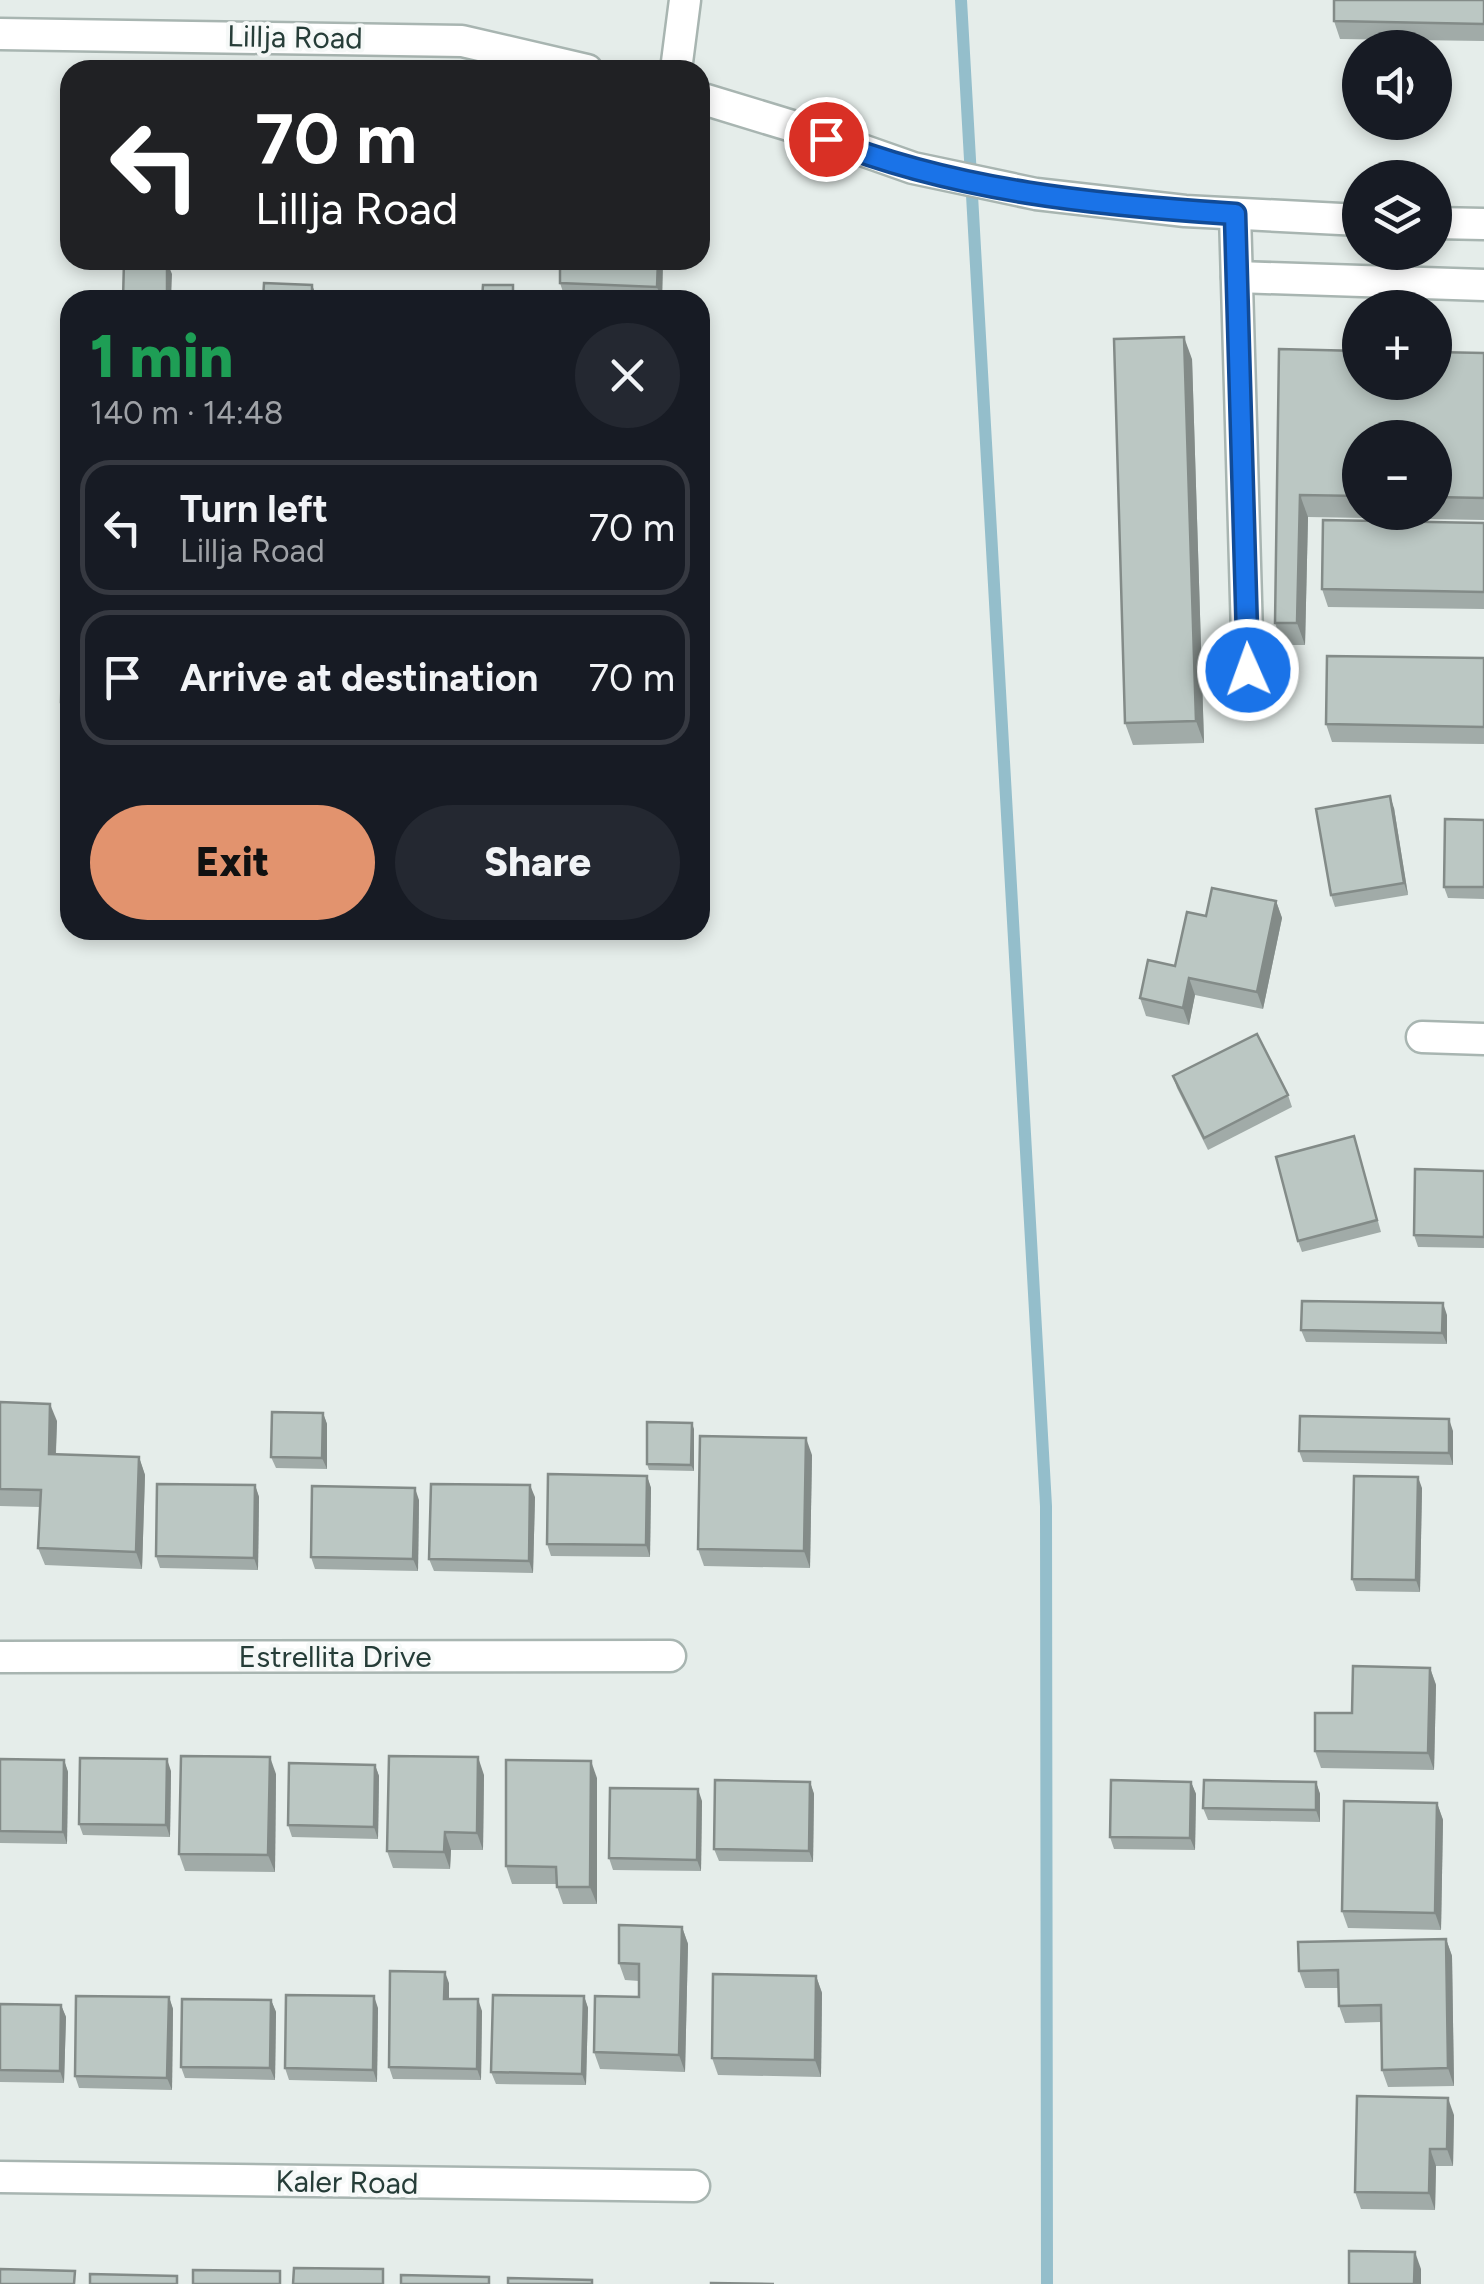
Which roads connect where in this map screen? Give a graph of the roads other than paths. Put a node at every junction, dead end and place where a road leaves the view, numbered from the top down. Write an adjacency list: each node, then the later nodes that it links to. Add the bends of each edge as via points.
1 (684, 0): 4 (street)
2 (0, 34): 3 (street, Lillja Road, via 462,40)
3 (545, 60)
4 (677, 60)
5 (710, 101): 6 (street, via 913,168 1015,190)
6 (1235, 214): 7 (street); 10 (street)
7 (1342, 219)
8 (1452, 223): 9 (street)
9 (1484, 224)
10 (1236, 277): 11 (street); 12 (street)
11 (1484, 285)
12 (1248, 670)
13 (1422, 1037): 14 (street)
14 (1484, 1039)
15 (670, 1656): 16 (street, Estrellita Drive)
16 (0, 1657)
17 (0, 2178): 18 (street, Kaler Road)
18 (694, 2186)

